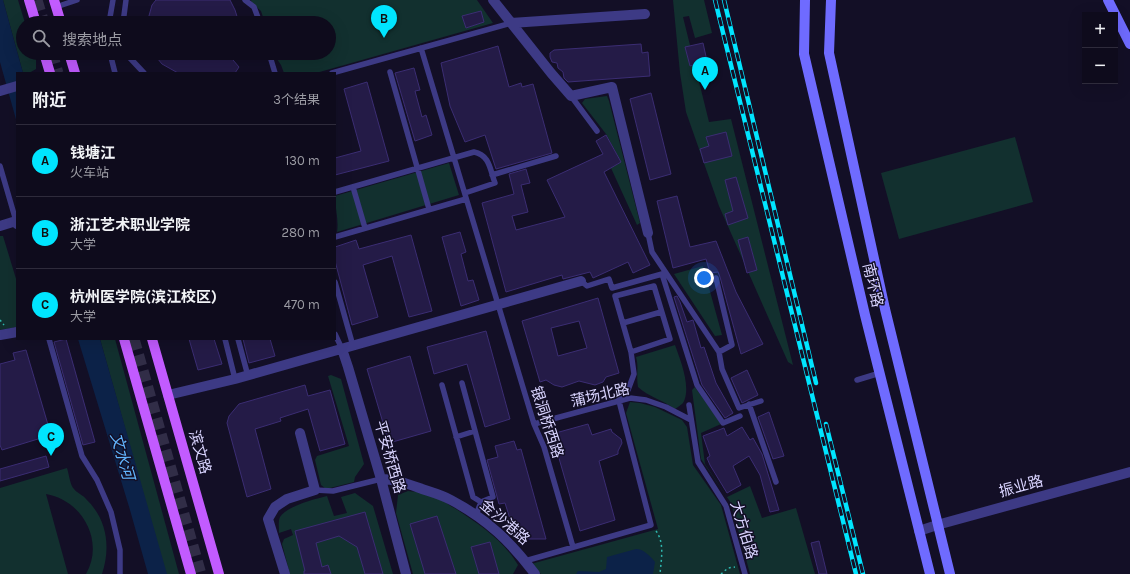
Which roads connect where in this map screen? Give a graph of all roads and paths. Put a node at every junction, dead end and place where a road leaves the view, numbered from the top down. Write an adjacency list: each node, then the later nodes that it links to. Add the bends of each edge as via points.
1 (29, 0): 12 (main road)
2 (77, 0): 10 (lane)
3 (113, 0): 14 (lane)
4 (126, 0): 15 (lane)
5 (245, 0): 16 (lane, via 254,7)
6 (493, 0): 17 (street)
7 (805, 0): 68 (main road, 南环路, via 804,54)
8 (831, 0): 91 (main road, 南环路, via 829,53 886,316)
9 (1108, 0): 18 (main road)
10 (55, 3): 13 (main road)
11 (645, 14): 17 (street)
12 (34, 16)
13 (59, 16)
14 (110, 16)
15 (124, 16)
16 (257, 16)
17 (511, 23): 19 (lane); 34 (street)
18 (1130, 44)
19 (421, 48): 30 (lane); 37 (lane, 银洞桥西路)
20 (46, 60): 25 (main road)
21 (72, 60): 26 (main road)
22 (112, 60): 27 (lane)
23 (132, 60): 28 (lane)
24 (271, 60): 29 (lane)
25 (50, 72)
26 (75, 72)
27 (115, 72)
28 (143, 72)
29 (275, 72)
30 (336, 72)
31 (390, 72): 39 (lane)
32 (16, 86): 33 (street)
33 (0, 91)
34 (571, 96): 35 (lane); 48 (street, via 612,87)
35 (597, 132)
36 (556, 156): 40 (lane)
37 (453, 158): 39 (lane); 40 (lane, via 474,152 482,154 488,161); 43 (lane, 银洞桥西路)
38 (0, 166): 45 (lane)
39 (417, 168): 41 (lane); 44 (lane)
40 (492, 175): 43 (lane, via 494,183)
41 (353, 187): 42 (lane); 47 (lane)
42 (336, 192)
43 (466, 196): 44 (lane); 53 (lane, 银洞桥西路)
44 (429, 210): 47 (lane)
45 (16, 222): 46 (street)
46 (0, 226)
47 (365, 228): 49 (lane)
48 (648, 233): 67 (lane, via 652,252)
49 (336, 237)
50 (716, 278): 67 (lane, via 732,345)
51 (581, 281): 53 (street); 79 (lane, via 587,286 609,280 612,288 662,274 697,385 724,423)
52 (336, 286): 64 (lane)
53 (498, 305): 64 (street); 81 (lane, 银洞桥西路)
54 (661, 312): 55 (lane); 55 (lane, via 654,286 615,296); 66 (lane, via 670,339)
55 (623, 323): 66 (lane)
56 (16, 332): 57 (street)
57 (0, 335)
58 (336, 336): 65 (lane)
59 (49, 340): 97 (lane, via 82,456 97,480 111,512 120,550)
60 (124, 340): 98 (main road)
61 (152, 340): 74 (main road, 滨文路)
62 (225, 340): 70 (lane)
63 (238, 340): 69 (lane)
64 (353, 346): 65 (street)
65 (342, 349): 69 (street); 86 (street, 平安桥西路)
66 (631, 352): 75 (lane, via 634,374 628,390 619,395)
67 (719, 352): 77 (lane, via 722,369 738,408)
68 (880, 373): 71 (lane); 93 (main road, 南环路)
69 (248, 376): 70 (street)
70 (235, 379): 74 (street)
71 (858, 380)
72 (462, 383): 82 (lane)
73 (442, 385): 84 (lane)
74 (168, 395): 99 (main road, 滨文路)
75 (619, 401): 80 (lane, 蒲场北路, via 630,398 646,400); 81 (lane, 蒲场北路); 92 (lane)
76 (761, 401): 77 (lane)
77 (749, 404): 87 (lane)
78 (689, 405): 80 (lane, 大方伯路)
79 (740, 416)
80 (691, 420): 96 (lane, 大方伯路, via 698,462 726,506)
81 (534, 424): 94 (lane, 银洞桥西路, via 544,447)
82 (475, 431): 84 (lane); 89 (lane, via 493,497)
83 (300, 432): 88 (street)
84 (456, 437): 89 (lane, via 473,497)
85 (1130, 472): 91 (street, 振业路)
86 (381, 479): 88 (lane, via 333,491); 90 (street, 金沙港路, via 392,479 450,499); 101 (street, 平安桥西路)
87 (776, 482)
88 (315, 490): 100 (street, via 287,499 275,507 268,519)
89 (481, 502): 90 (lane)
90 (476, 515): 95 (street, 金沙港路, via 516,549)
91 (937, 524): 93 (street, 振业路); 106 (main road, 南环路)
92 (652, 525): 94 (lane); 103 (path, via 661,537)
93 (920, 531): 105 (main road, 南环路)
94 (573, 547): 95 (lane)
95 (525, 561): 102 (street, 金沙港路)
96 (744, 571): 104 (path, via 735,567 728,568)
97 (120, 574)
98 (191, 574)
99 (219, 574)
100 (285, 574)
101 (406, 574)
102 (535, 574)
103 (660, 574)
104 (721, 574)
105 (930, 574)
106 (950, 574)

